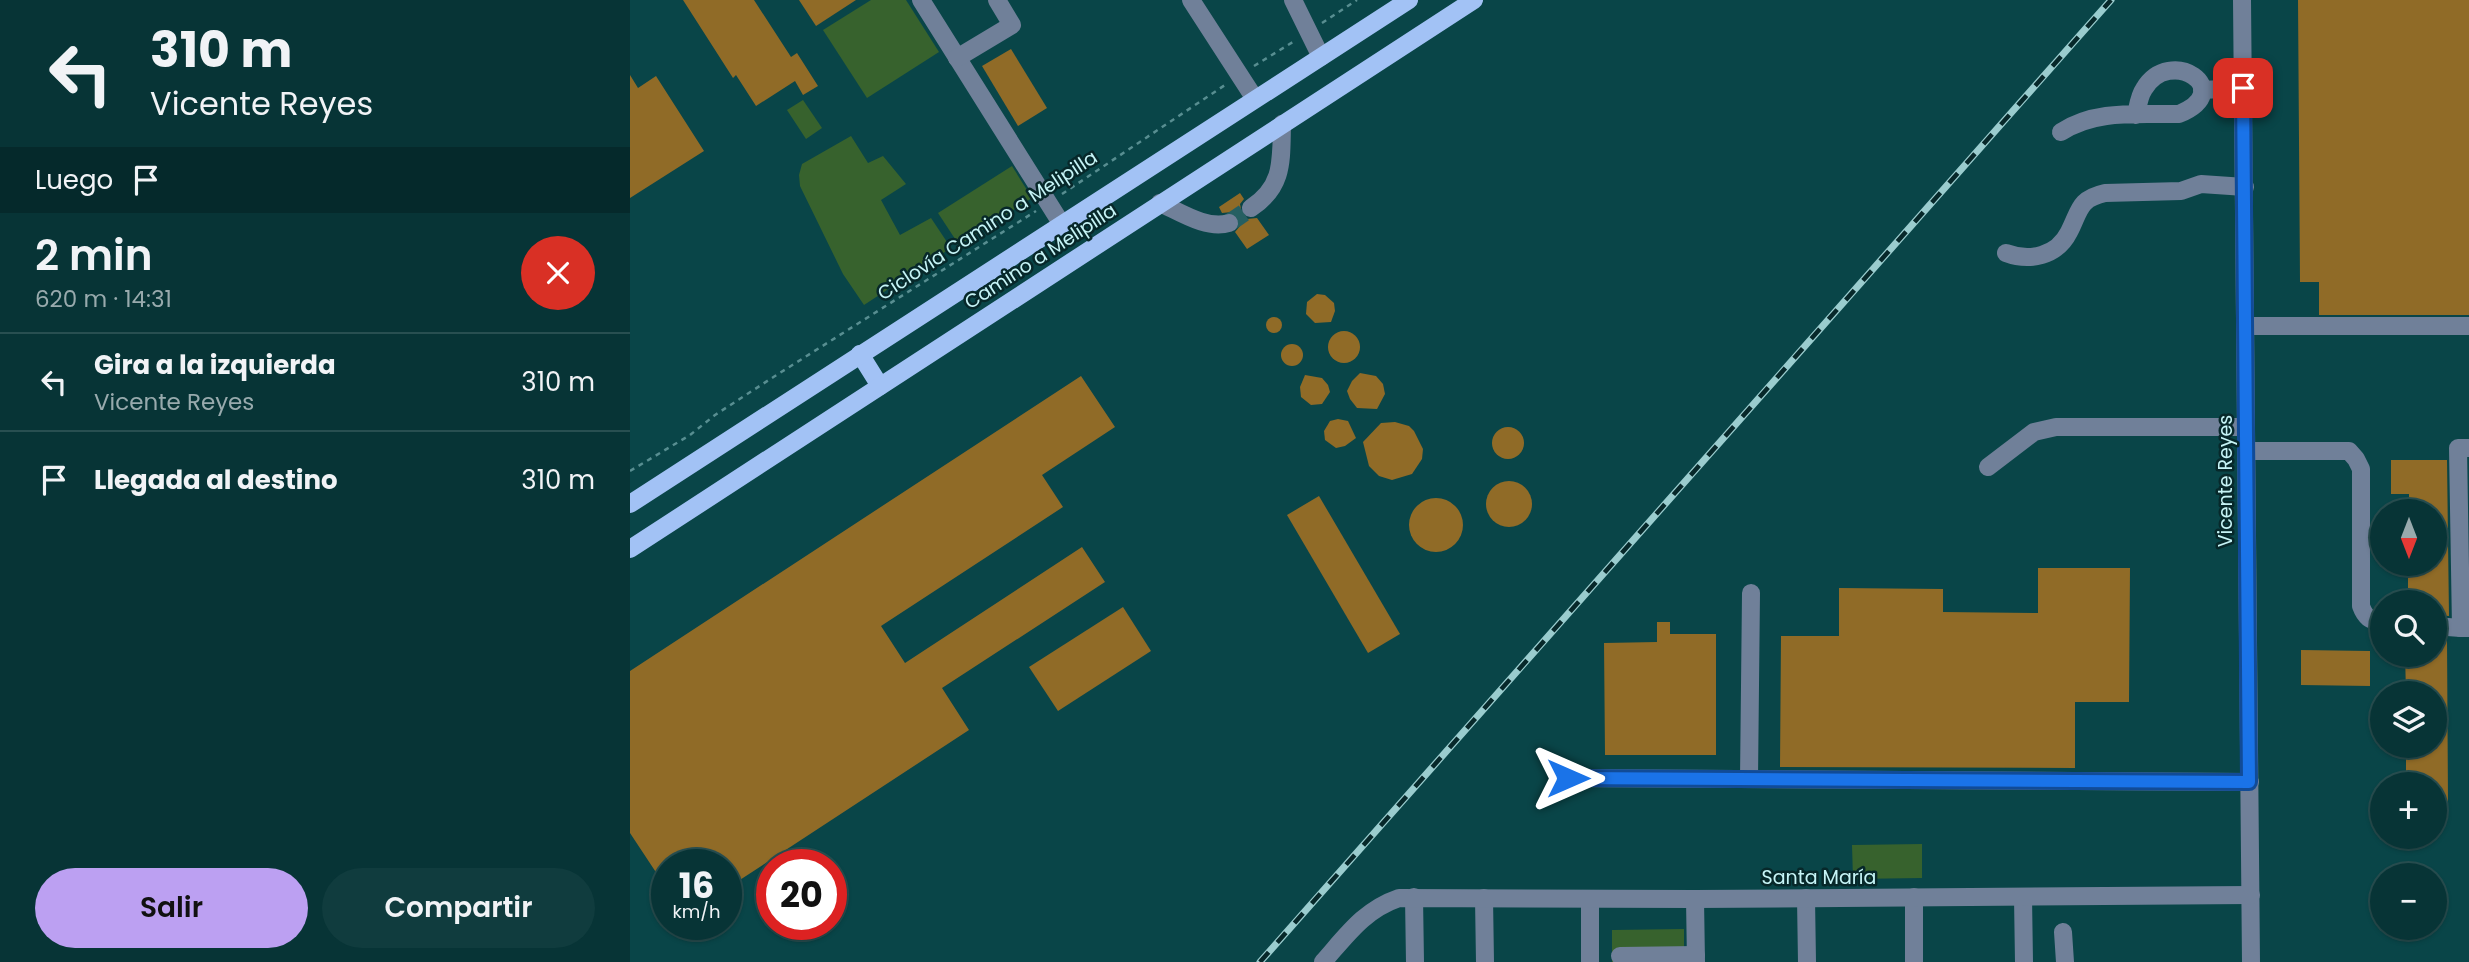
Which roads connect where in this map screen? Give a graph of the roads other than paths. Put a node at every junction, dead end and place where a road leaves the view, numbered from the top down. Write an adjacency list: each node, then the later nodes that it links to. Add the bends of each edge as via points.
1 (921, 0): 9 (street)
2 (997, 0): 9 (street, via 1012,24)
3 (1191, 0): 12 (street)
4 (1293, 0): 8 (street)
5 (1409, 0): 8 (main road, Camino a Melipilla)
6 (1474, 0): 14 (main road, Camino a Melipilla)
7 (2242, 0): 10 (street, Vicente Reyes)
8 (1321, 57): 12 (main road, Camino a Melipilla)
9 (957, 58): 19 (street)
10 (2243, 88): 11 (street); 16 (street, Vicente Reyes)
11 (2202, 90): 13 (street, via 2196,103 2179,114); 13 (street, via 2193,74 2161,74 2144,89)
12 (1255, 99): 19 (main road, Camino a Melipilla)
13 (2136, 115): 15 (street, via 2093,117)
14 (1282, 124): 17 (main road, Camino a Melipilla); 18 (street, via 1277,178 1264,199)
15 (2060, 132)
16 (2245, 187): 21 (street, via 2201,184 2181,191 2096,195 2082,204 2068,234 2054,249 2036,257); 22 (street, Vicente Reyes)
17 (1160, 203): 20 (street, via 1208,223); 25 (main road, Camino a Melipilla)
18 (1251, 208)
19 (1061, 223): 24 (main road, Camino a Melipilla)
20 (1229, 223)
21 (2006, 253)
22 (2246, 326): 23 (street); 26 (street, Vicente Reyes)
23 (2469, 326)
24 (860, 354): 25 (main road); 30 (main road, Camino a Melipilla)
25 (880, 386): 31 (main road, Camino a Melipilla)
26 (2246, 427): 28 (street, Vicente Reyes); 29 (street, via 2056,428 2034,432)
27 (2469, 448): 35 (street, via 2458,449)
28 (2246, 451): 33 (street, via 2349,452 2356,458 2361,469 2361,606); 38 (street, Vicente Reyes)
29 (1988, 467)
30 (630, 504)
31 (630, 549)
32 (1751, 593): 37 (street)
33 (2370, 619)
34 (2447, 627): 35 (street)
35 (2465, 628)
36 (1568, 778): 37 (street)
37 (1749, 779): 38 (street)
38 (2249, 782): 39 (street, Vicente Reyes)
39 (2250, 895): 42 (street, Santa María); 58 (street, Vicente Reyes)
40 (1414, 897): 43 (street, Santa María); 50 (street, Santa María, via 1389,901 1365,915); 51 (street)
41 (1914, 897): 42 (street, Santa María); 44 (street, Santa María); 55 (street)
42 (2023, 897): 56 (street)
43 (1484, 898): 45 (street, Santa María); 52 (street)
44 (1806, 898): 46 (street, Santa María); 54 (street)
45 (1590, 899): 46 (street, Santa María); 53 (street)
46 (1695, 899): 49 (street)
47 (2063, 932): 57 (street)
48 (1620, 956): 49 (street)
49 (1696, 959)
50 (1323, 962)
51 (1415, 962)
52 (1485, 962)
53 (1590, 962)
54 (1807, 962)
55 (1914, 962)
56 (2024, 962)
57 (2065, 962)
58 (2251, 962)

